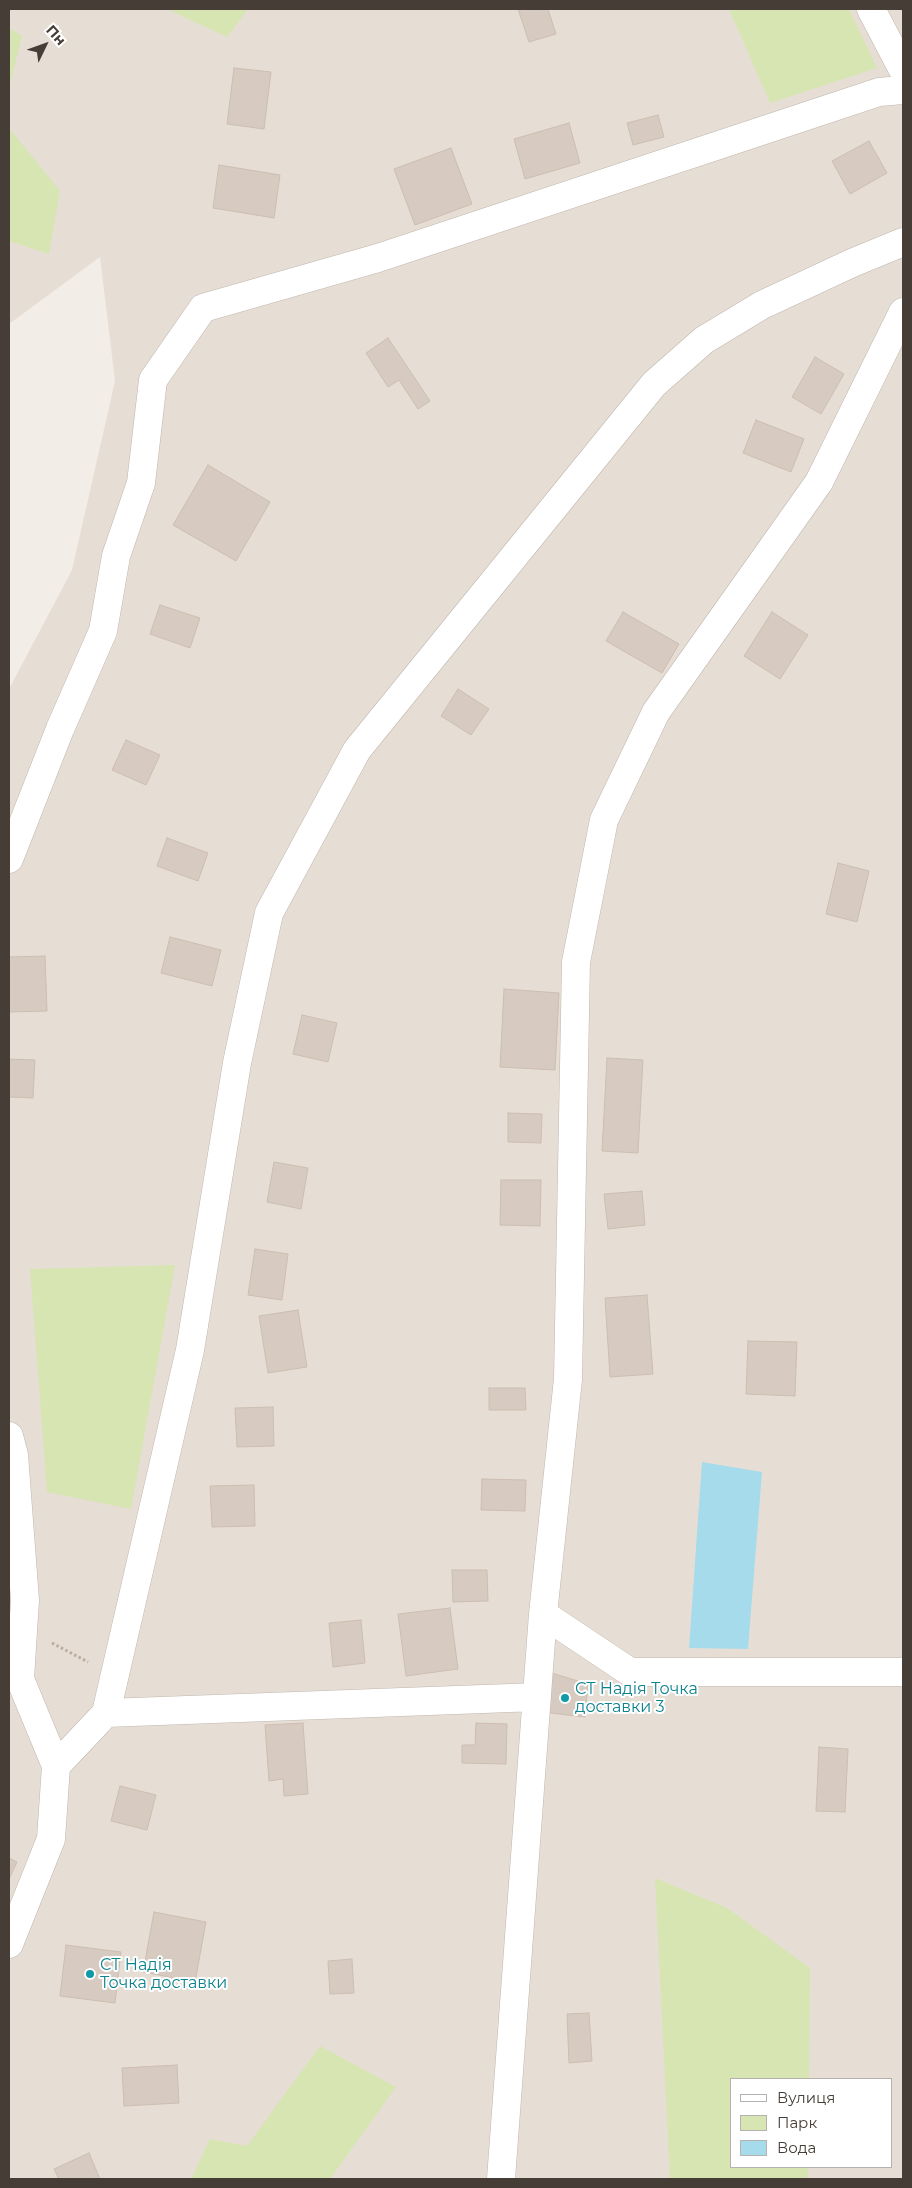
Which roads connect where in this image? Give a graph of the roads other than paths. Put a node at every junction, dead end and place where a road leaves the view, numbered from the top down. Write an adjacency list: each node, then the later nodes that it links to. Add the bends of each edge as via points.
1 (871, 9): 2 (street)
2 (903, 70)
3 (903, 90): 6 (street, via 879,92 378,258 203,308 153,380 141,482 116,556 103,631)
4 (903, 242): 11 (street, via 852,262 762,305 704,340 654,384 357,750 269,913 237,1064 190,1350)
5 (903, 312): 8 (street, via 818,482 656,712 604,820 576,962 568,1379)
6 (9, 859)
7 (9, 1436): 12 (street, via 14,1456 25,1600 20,1679)
8 (543, 1614): 9 (street, via 630,1672); 10 (street)
9 (903, 1672)
10 (536, 1697): 11 (street); 14 (street)
11 (106, 1713): 12 (street)
12 (56, 1766): 13 (street, via 51,1839)
13 (9, 1944)
14 (501, 2179)

